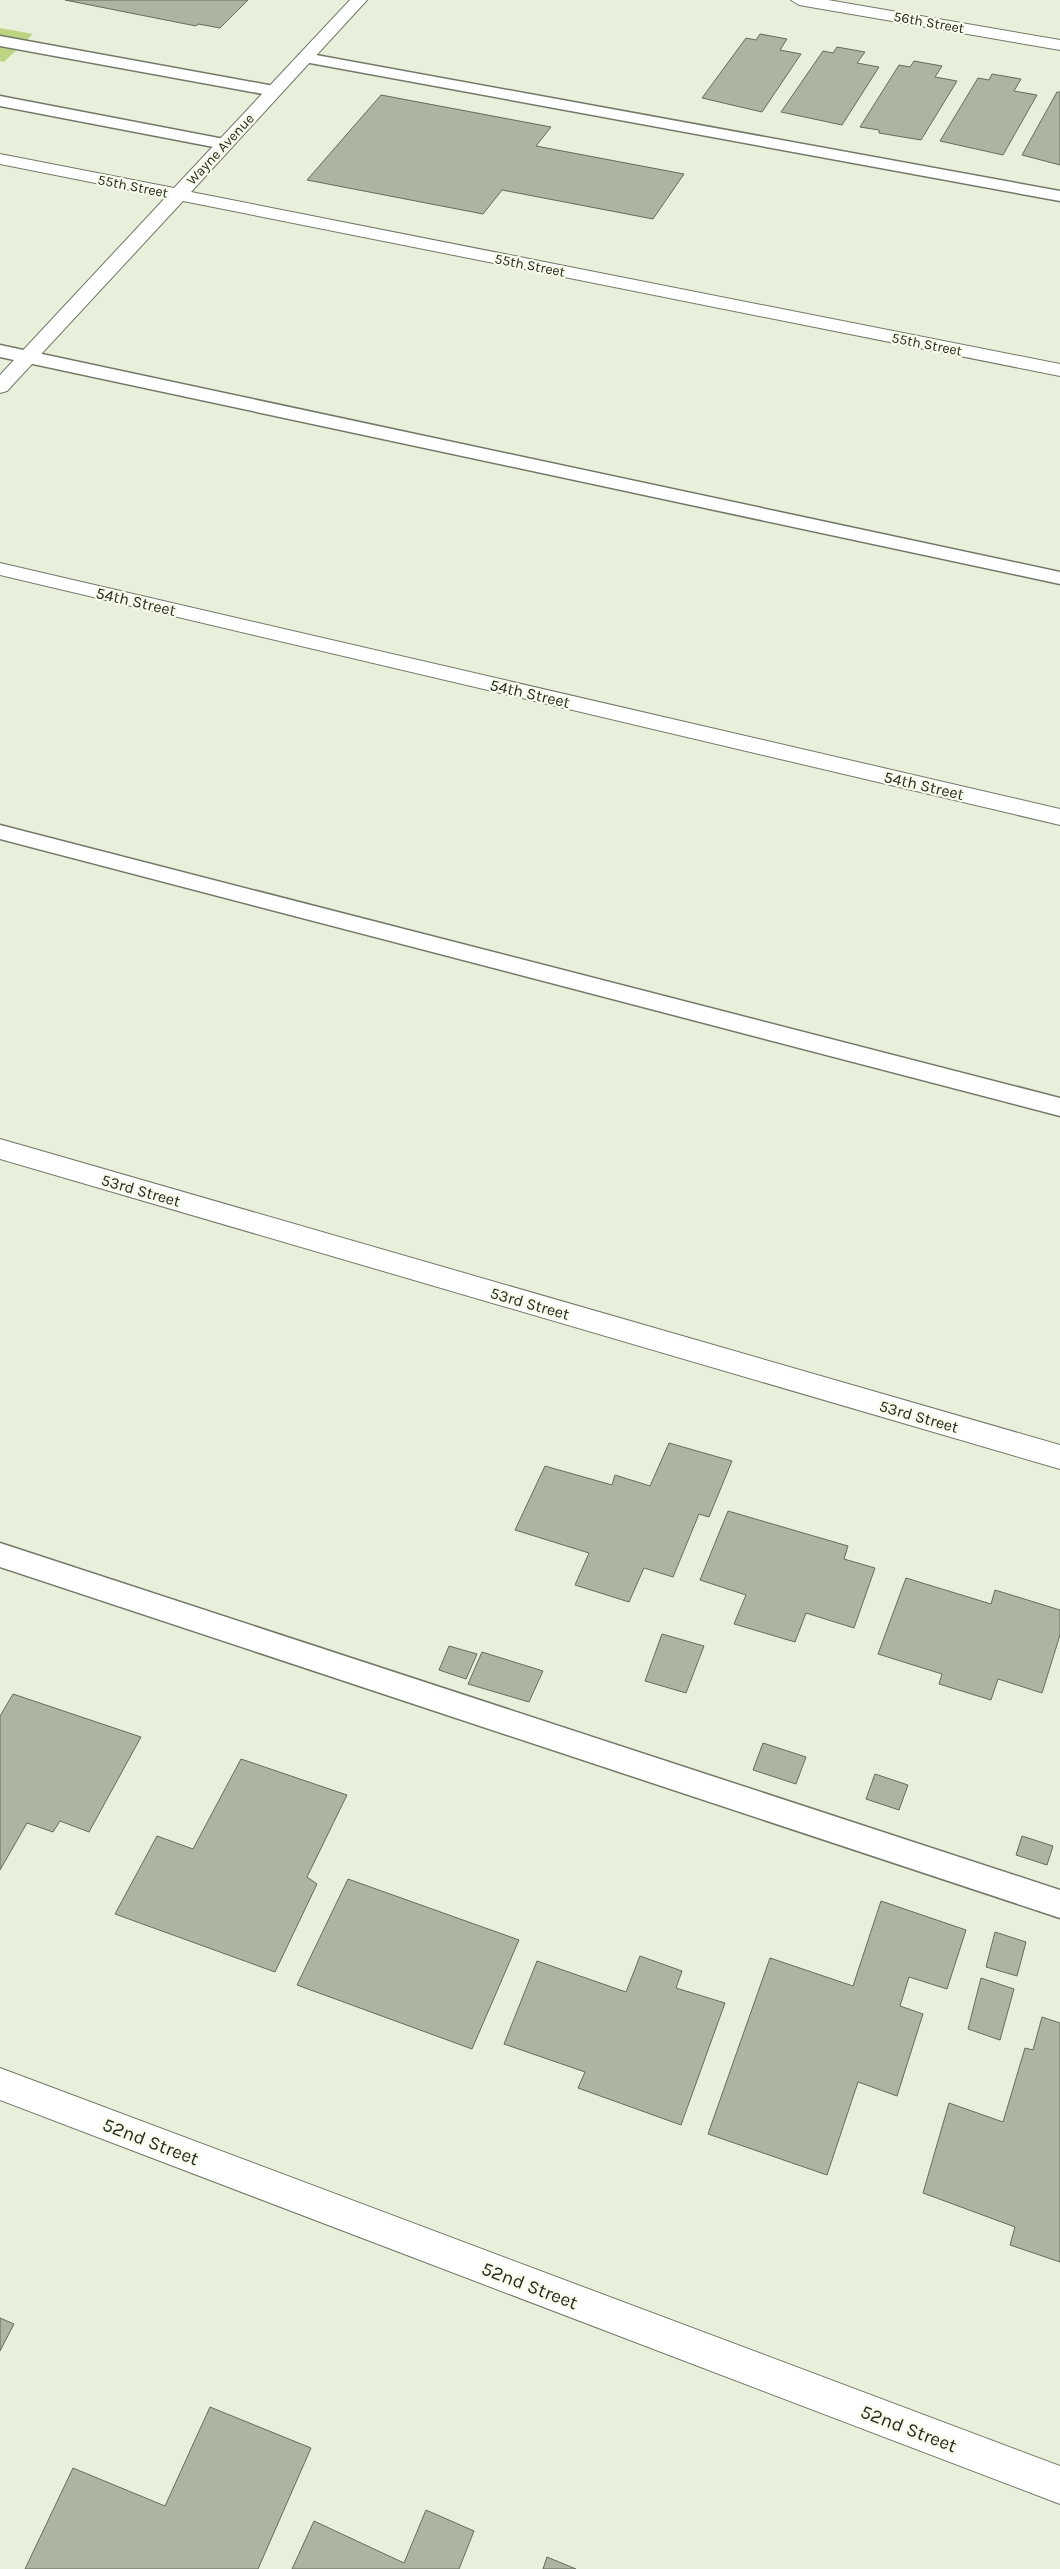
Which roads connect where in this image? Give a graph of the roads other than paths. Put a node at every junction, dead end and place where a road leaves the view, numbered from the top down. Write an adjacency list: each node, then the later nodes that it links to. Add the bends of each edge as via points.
1 (359, 0): 5 (street, Wayne Avenue)
2 (798, 0): 4 (street, 56th Street)
3 (0, 41): 6 (lane)
4 (1060, 45)
5 (305, 58): 6 (street, Wayne Avenue); 11 (lane)
6 (274, 91): 8 (street, Wayne Avenue)
7 (0, 101): 8 (lane)
8 (224, 144): 10 (street, Wayne Avenue)
9 (0, 160): 10 (street, 55th Street)
10 (178, 194): 13 (street, Wayne Avenue); 14 (street, 55th Street)
11 (1060, 196)
12 (0, 352): 13 (lane)
13 (28, 358): 15 (street, Wayne Avenue); 17 (lane)
14 (1060, 370)
15 (0, 388)
16 (0, 569): 18 (street, 54th Street)
17 (1060, 578)
18 (1060, 817)
19 (0, 832): 20 (lane)
20 (1060, 1107)
21 (0, 1149): 22 (street, 53rd Street)
22 (1060, 1457)
23 (0, 1554): 24 (lane)
24 (1060, 1904)
25 (0, 2084): 26 (street, 52nd Street)
26 (1060, 2485)

